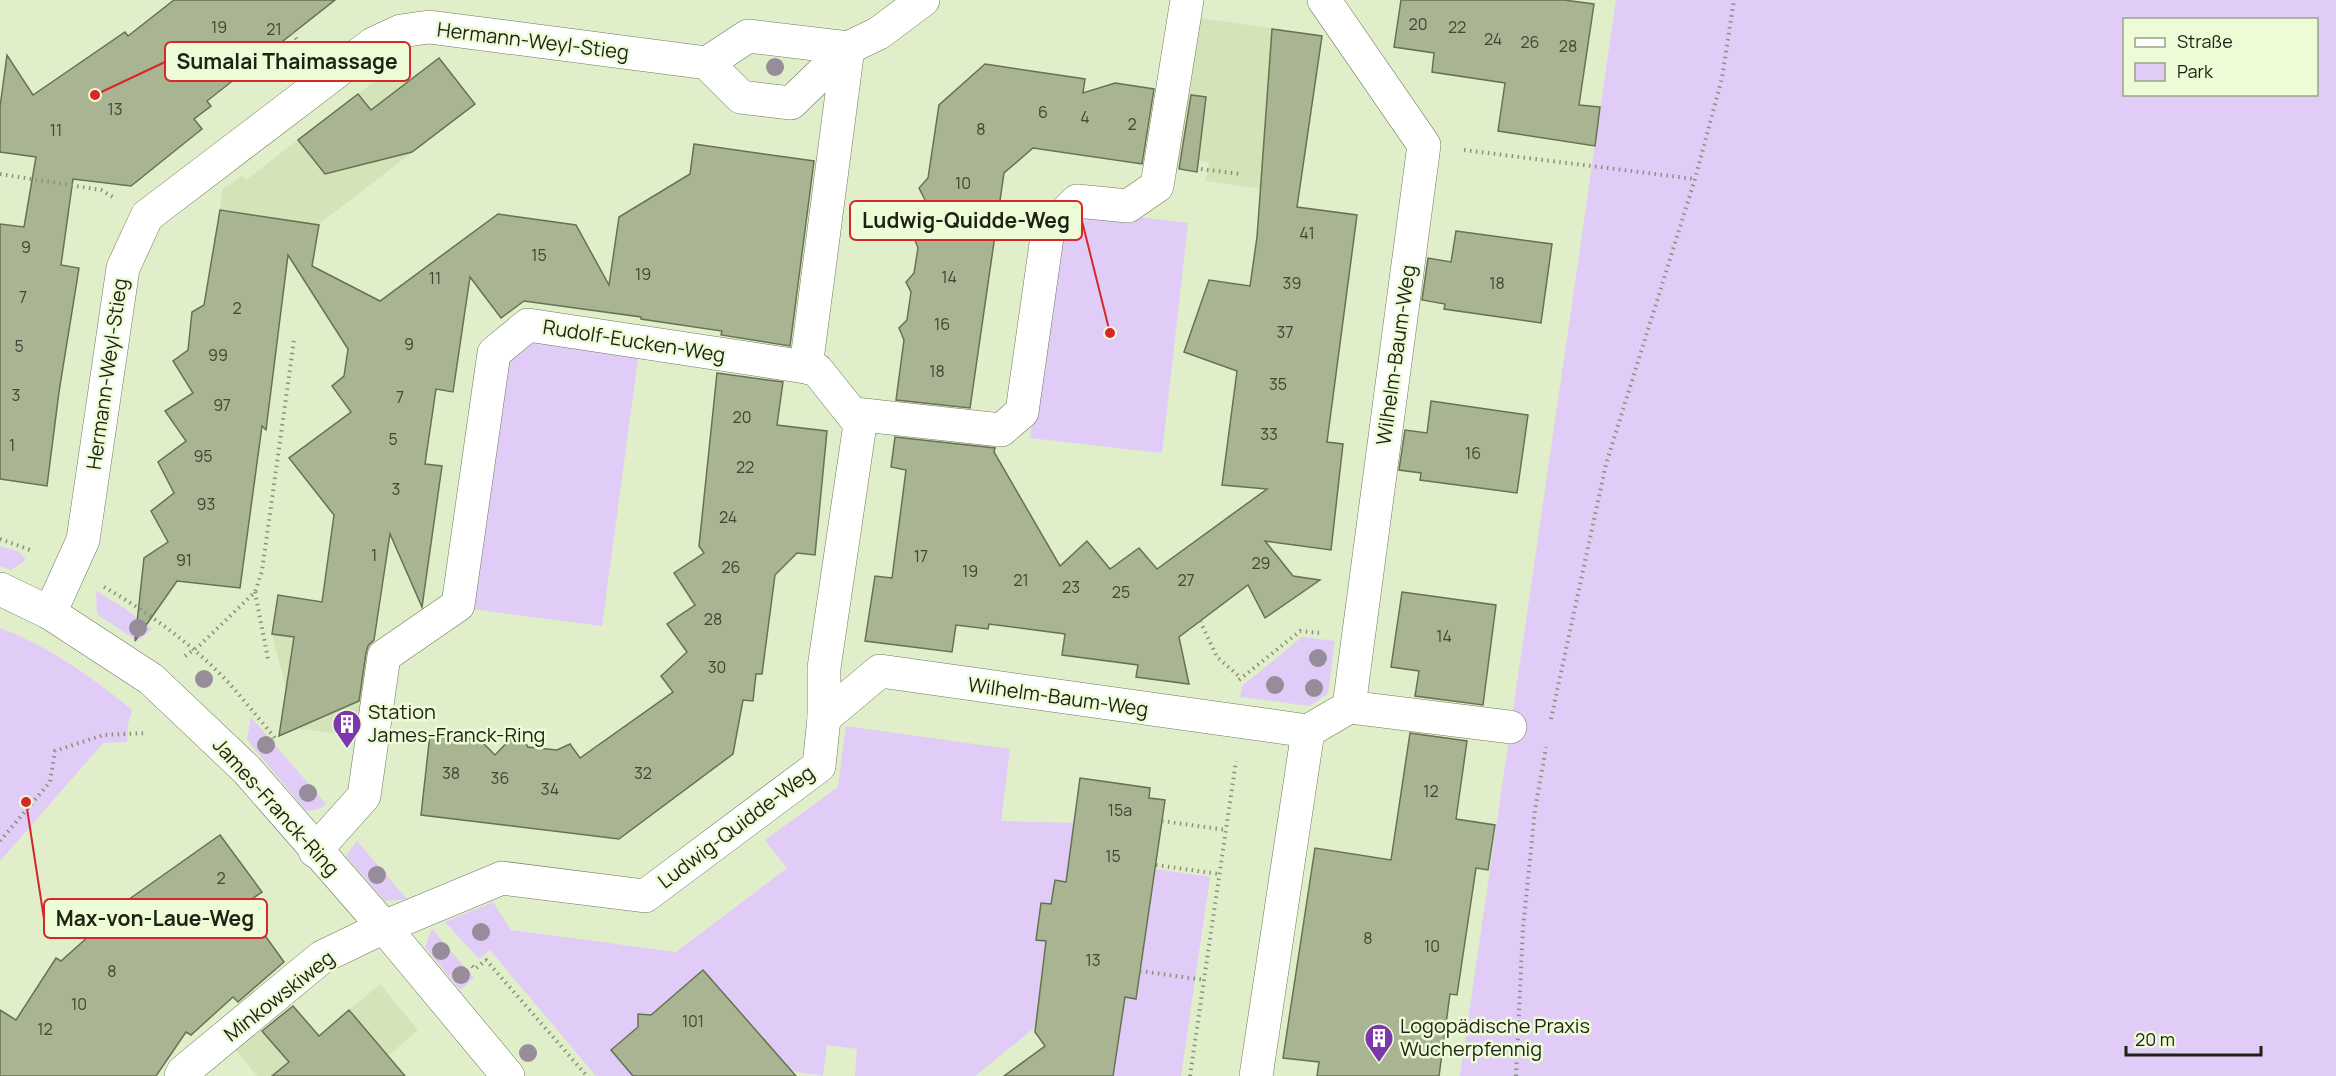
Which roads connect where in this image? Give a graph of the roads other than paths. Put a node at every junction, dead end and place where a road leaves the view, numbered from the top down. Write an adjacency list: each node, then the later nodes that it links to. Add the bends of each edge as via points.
1 (923, 0): 4 (street, via 879,33)
2 (1187, 0): 7 (street, via 1157,186 1128,206 1077,201 1048,230 1022,412 1001,430)
3 (1324, 0): 10 (street, Wilhelm-Baum-Weg, via 1424,145)
4 (848, 48): 5 (street, via 748,36); 5 (street, via 791,103 741,97); 6 (street)
5 (708, 63): 9 (street, Hermann-Weyl-Stieg, via 429,27 400,31 373,44 147,216 123,268 83,540)
6 (806, 367): 7 (street, via 817,370); 14 (street, Rudolf-Eucken-Weg, via 528,325 494,353 458,605 384,656 364,796)
7 (854, 414): 11 (street, Ludwig-Quidde-Weg, via 860,424 824,669)
8 (0, 589): 9 (street, James-Franck-Ring)
9 (50, 613): 14 (street, James-Franck-Ring, via 151,679 247,770)
10 (1349, 707): 12 (street); 13 (street)
11 (824, 718): 13 (street, Wilhelm-Baum-Weg, via 880,671); 15 (street, Ludwig-Quidde-Weg, via 819,766 645,896 502,878)
12 (1510, 727)
13 (1308, 731): 18 (street)
14 (315, 851): 15 (street, James-Franck-Ring)
15 (384, 927): 16 (street, Minkowskiweg, via 322,957); 17 (street, James-Franck-Ring)
16 (181, 1076)
17 (508, 1076)
18 (1256, 1076)

